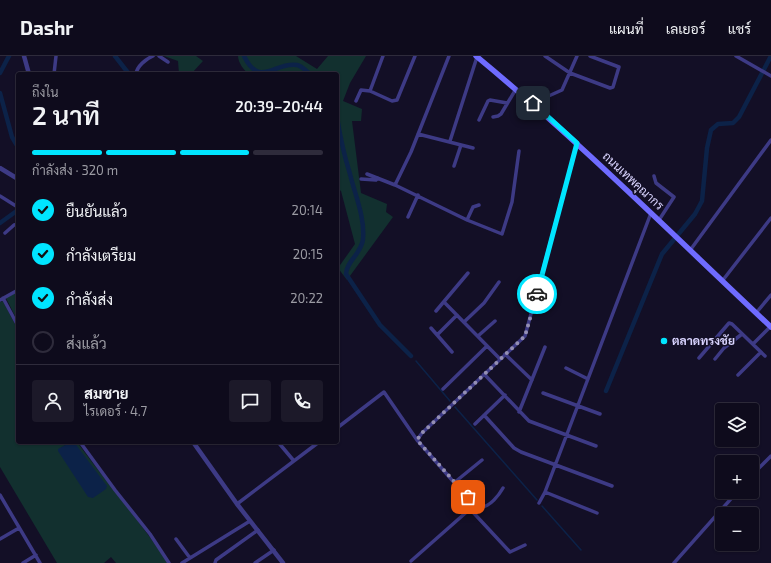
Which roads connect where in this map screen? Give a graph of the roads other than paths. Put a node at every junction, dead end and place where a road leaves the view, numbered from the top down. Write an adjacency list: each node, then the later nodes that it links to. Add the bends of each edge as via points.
1 (24, 56): 14 (street)
2 (56, 56): 15 (street)
3 (153, 56): 16 (street)
4 (159, 56): 13 (street)
5 (383, 56): 20 (street)
6 (415, 56): 20 (street, via 395,101)
7 (449, 56): 26 (street)
8 (476, 56): 19 (main road, ถนนเทพคุณากร); 28 (street)
9 (545, 56): 17 (street)
10 (577, 56): 17 (street)
11 (590, 56): 17 (street, via 620,67 613,87)
12 (736, 56): 18 (street)
13 (168, 62)
14 (28, 72)
15 (54, 72)
16 (136, 72)
17 (570, 72): 23 (street, via 562,90)
18 (771, 76)
19 (516, 89): 22 (street); 23 (main road, ถนนเทพคุณากร)
20 (370, 91): 21 (street, via 361,90)
21 (356, 101)
22 (507, 103): 24 (street, via 498,116); 25 (street, via 488,101)
23 (533, 103): 29 (main road, ถนนเทพคุณากร)
24 (493, 117)
25 (479, 120)
26 (418, 134): 28 (street); 40 (street)
27 (771, 140): 52 (street)
28 (450, 141): 30 (street)
29 (577, 143): 45 (main road, ถนนเทพคุณากร); 76 (street, via 527,332)
30 (461, 145): 31 (street); 33 (street)
31 (473, 148)
32 (519, 151): 48 (street, via 512,202 503,233)
33 (454, 166)
34 (0, 168): 37 (street)
35 (367, 174): 38 (street)
36 (654, 176): 49 (street, via 656,183 674,197)
37 (16, 178)
38 (378, 178): 39 (street); 40 (street)
39 (361, 179)
40 (394, 185): 41 (street)
41 (418, 195): 46 (street); 48 (street)
42 (0, 196): 43 (street)
43 (16, 206)
44 (479, 206): 48 (street, via 473,207)
45 (651, 213): 49 (main road, ถนนเทพคุณากร); 84 (street)
46 (408, 217)
47 (771, 218): 54 (street)
48 (467, 220)
49 (659, 220): 52 (main road, ถนนเทพคุณากร)
50 (16, 224): 51 (street)
51 (5, 233)
52 (690, 249): 54 (main road, ถนนเทพคุณากร)
53 (468, 273): 59 (street)
54 (723, 280): 61 (main road, ถนนเทพคุณากร)
55 (498, 282): 64 (street, via 484,303)
56 (16, 291): 58 (street)
57 (771, 296): 61 (street)
58 (2, 299): 65 (street)
59 (444, 302): 60 (street); 62 (street)
60 (436, 311)
61 (756, 312): 66 (main road, ถนนเทพคุณากร)
62 (457, 315): 64 (street); 69 (street)
63 (495, 321): 70 (street)
64 (464, 322): 70 (street)
65 (16, 323)
66 (771, 326): 71 (street)
67 (431, 328): 69 (street)
68 (742, 334): 71 (street); 78 (street, via 732,324 728,324); 80 (street)
69 (437, 335): 74 (street)
70 (478, 336): 72 (street)
71 (753, 344): 75 (street)
72 (487, 346): 79 (street); 86 (street)
73 (545, 347): 85 (street)
74 (452, 352)
75 (762, 352): 77 (street); 83 (street)
76 (505, 354): 79 (street); 85 (street)
77 (765, 356)
78 (699, 358)
79 (500, 359): 82 (street)
80 (715, 359)
81 (566, 368): 84 (street)
82 (484, 374): 88 (street); 96 (street)
83 (738, 375)
84 (588, 379): 89 (street)
85 (532, 380): 90 (street)
86 (443, 389)
87 (544, 393): 89 (street)
88 (505, 395): 90 (street); 92 (street)
89 (578, 406): 91 (street); 95 (street)
90 (519, 412): 95 (street, via 533,424)
91 (600, 414)
92 (484, 415): 93 (street); 105 (street, via 514,448)
93 (475, 424)
94 (339, 426): 96 (street, via 384,392)
95 (567, 434): 101 (street); 105 (street)
96 (417, 440): 107 (street)
97 (81, 444): 130 (street)
98 (194, 444): 115 (street)
99 (280, 444): 104 (street)
100 (316, 444): 104 (street)
101 (596, 446)
102 (771, 456): 106 (street)
103 (482, 460): 107 (street)
104 (294, 461): 115 (street)
105 (556, 464): 108 (street); 110 (street)
106 (759, 468)
107 (455, 482): 113 (street)
108 (612, 486)
109 (503, 488): 113 (street, via 499,496 485,506 479,507)
110 (545, 492): 114 (street); 117 (street)
111 (1, 497): 119 (street)
112 (731, 499): 135 (street)
113 (472, 503): 116 (street)
114 (539, 503)
115 (237, 504): 118 (street)
116 (470, 509): 123 (street, via 510,552); 127 (street)
117 (597, 513)
118 (250, 520): 120 (street); 126 (street)
119 (19, 528): 121 (street); 125 (street)
120 (258, 530): 124 (street); 132 (street)
121 (0, 539)
122 (176, 539): 126 (street)
123 (525, 545)
124 (274, 550): 133 (street); 134 (street)
125 (36, 555): 128 (street); 129 (street)
126 (190, 558): 131 (street)
127 (411, 561)
128 (23, 563)
129 (40, 563)
130 (169, 563)
131 (182, 563)
132 (215, 563)
133 (256, 563)
134 (283, 563)
135 (674, 563)

